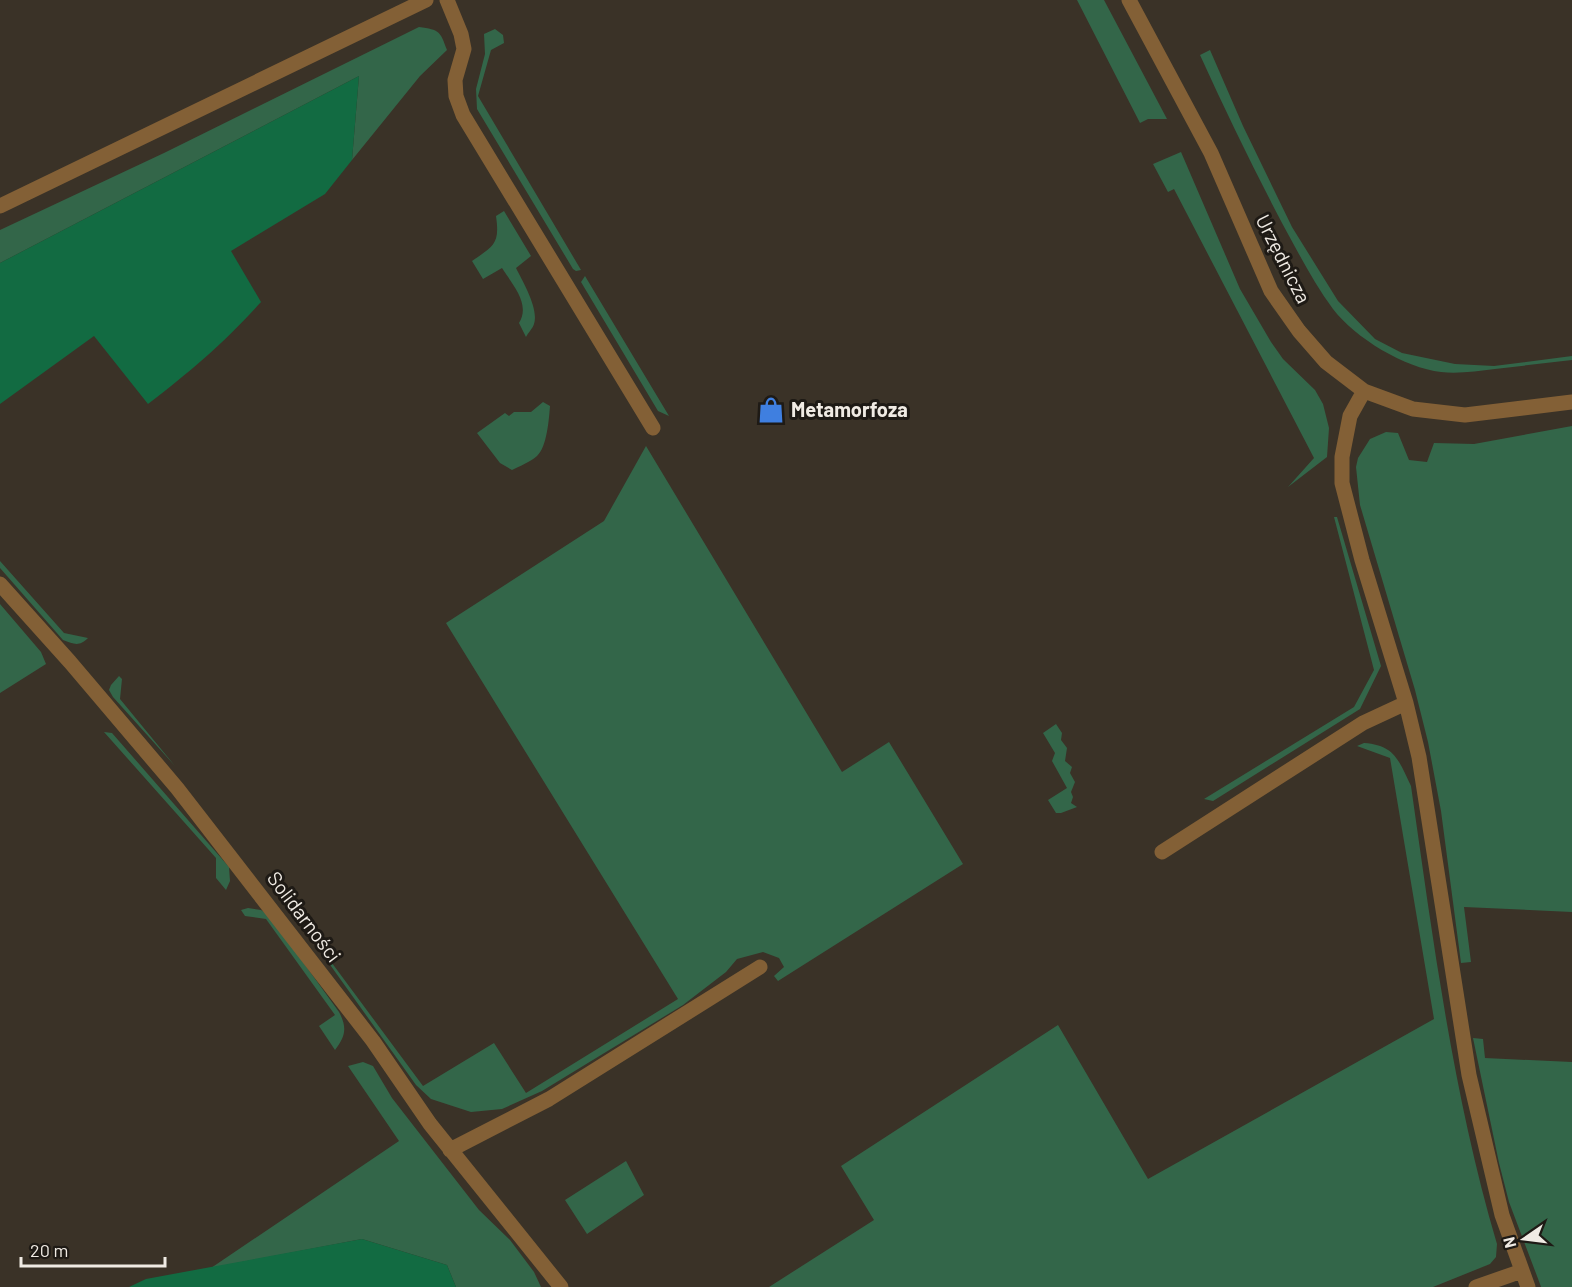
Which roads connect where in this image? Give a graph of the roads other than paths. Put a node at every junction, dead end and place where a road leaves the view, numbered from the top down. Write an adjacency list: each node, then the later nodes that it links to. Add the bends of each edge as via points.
1 (426, 0): 4 (street)
2 (447, 0): 7 (street, via 464,49 455,80 463,114)
3 (1129, 0): 5 (street, Urzędnicza, via 1212,153 1271,291 1326,362)
4 (0, 206)
5 (1364, 391): 6 (street, Urzędnicza, via 1413,409 1465,415); 9 (street, via 1350,416 1342,457 1342,483)
6 (1572, 402)
7 (653, 428)
8 (0, 584): 12 (street, Solidarności, via 177,788 373,1041)
9 (1406, 703): 10 (street, via 1364,723); 13 (street, via 1419,757 1469,1076 1499,1205)
10 (1162, 852)
11 (760, 967): 12 (street, via 549,1099)
12 (450, 1150): 14 (street, Solidarności)
13 (1522, 1271): 15 (street); 16 (street)
14 (561, 1287)
15 (1476, 1287)
16 (1528, 1287)

